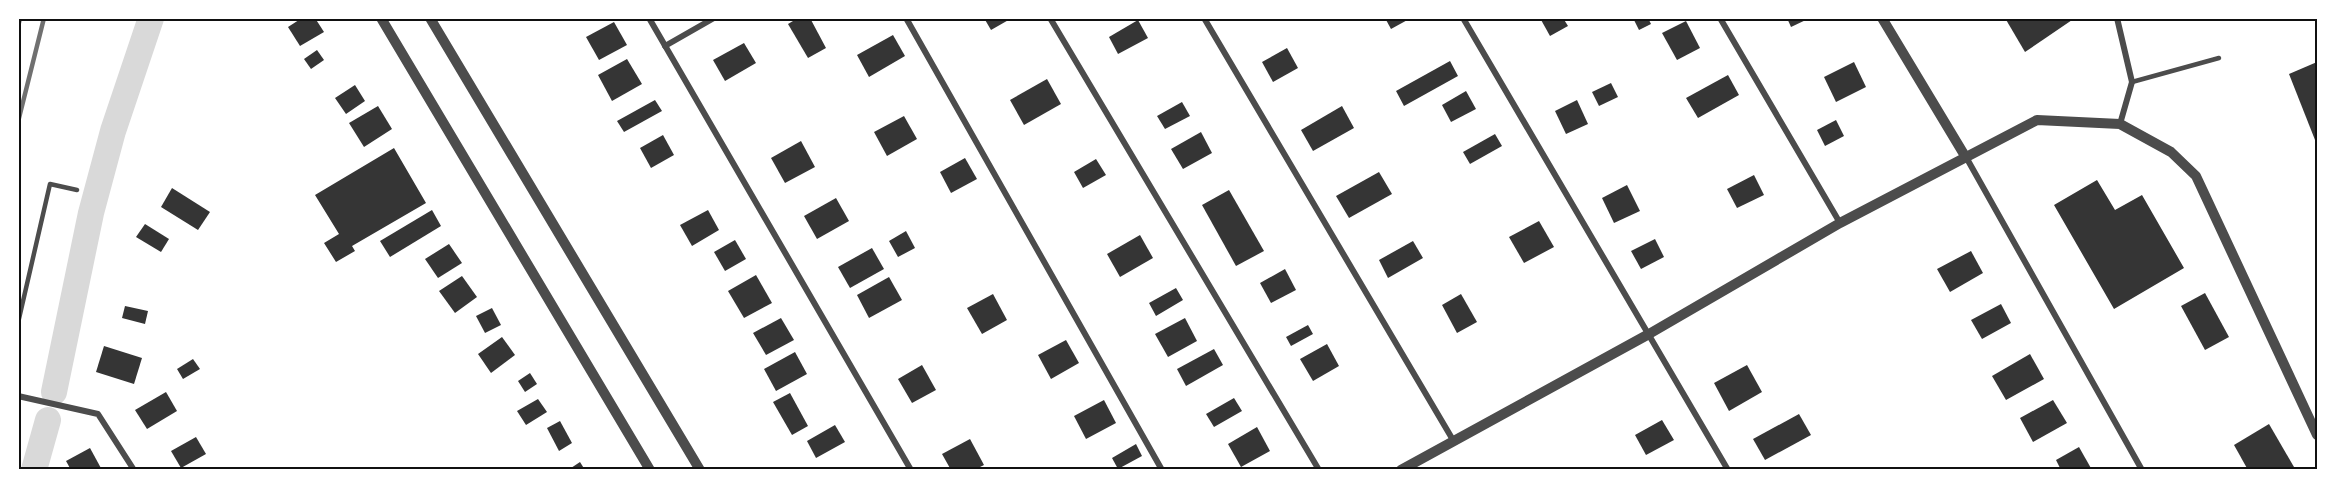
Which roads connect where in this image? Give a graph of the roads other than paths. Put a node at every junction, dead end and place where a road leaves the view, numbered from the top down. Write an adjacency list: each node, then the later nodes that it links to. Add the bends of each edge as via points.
1 (381, 18): 25 (street)
2 (430, 18): 26 (street)
3 (649, 18): 12 (street)
4 (714, 18): 12 (street)
5 (906, 18): 28 (street)
6 (1050, 18): 29 (street)
7 (1204, 18): 23 (street)
8 (1463, 18): 20 (street)
9 (1720, 18): 18 (street)
10 (1882, 18): 16 (street)
11 (2117, 18): 14 (street)
12 (665, 46): 27 (street)
13 (2219, 58): 14 (lane)
14 (2132, 82): 15 (street)
15 (2120, 124): 16 (street, via 2037,120); 22 (street, via 2171,152 2196,176)
16 (1965, 156): 18 (street); 32 (street)
17 (77, 190): 19 (lane, via 50,184)
18 (1840, 223): 20 (street)
19 (18, 323)
20 (1649, 334): 23 (street); 31 (street)
21 (18, 396): 24 (street, via 98,414)
22 (2317, 435)
23 (1453, 440): 30 (street)
24 (134, 470)
25 (650, 470)
26 (700, 470)
27 (911, 470)
28 (1162, 470)
29 (1319, 470)
30 (1401, 470)
31 (1728, 470)
32 (2142, 470)

